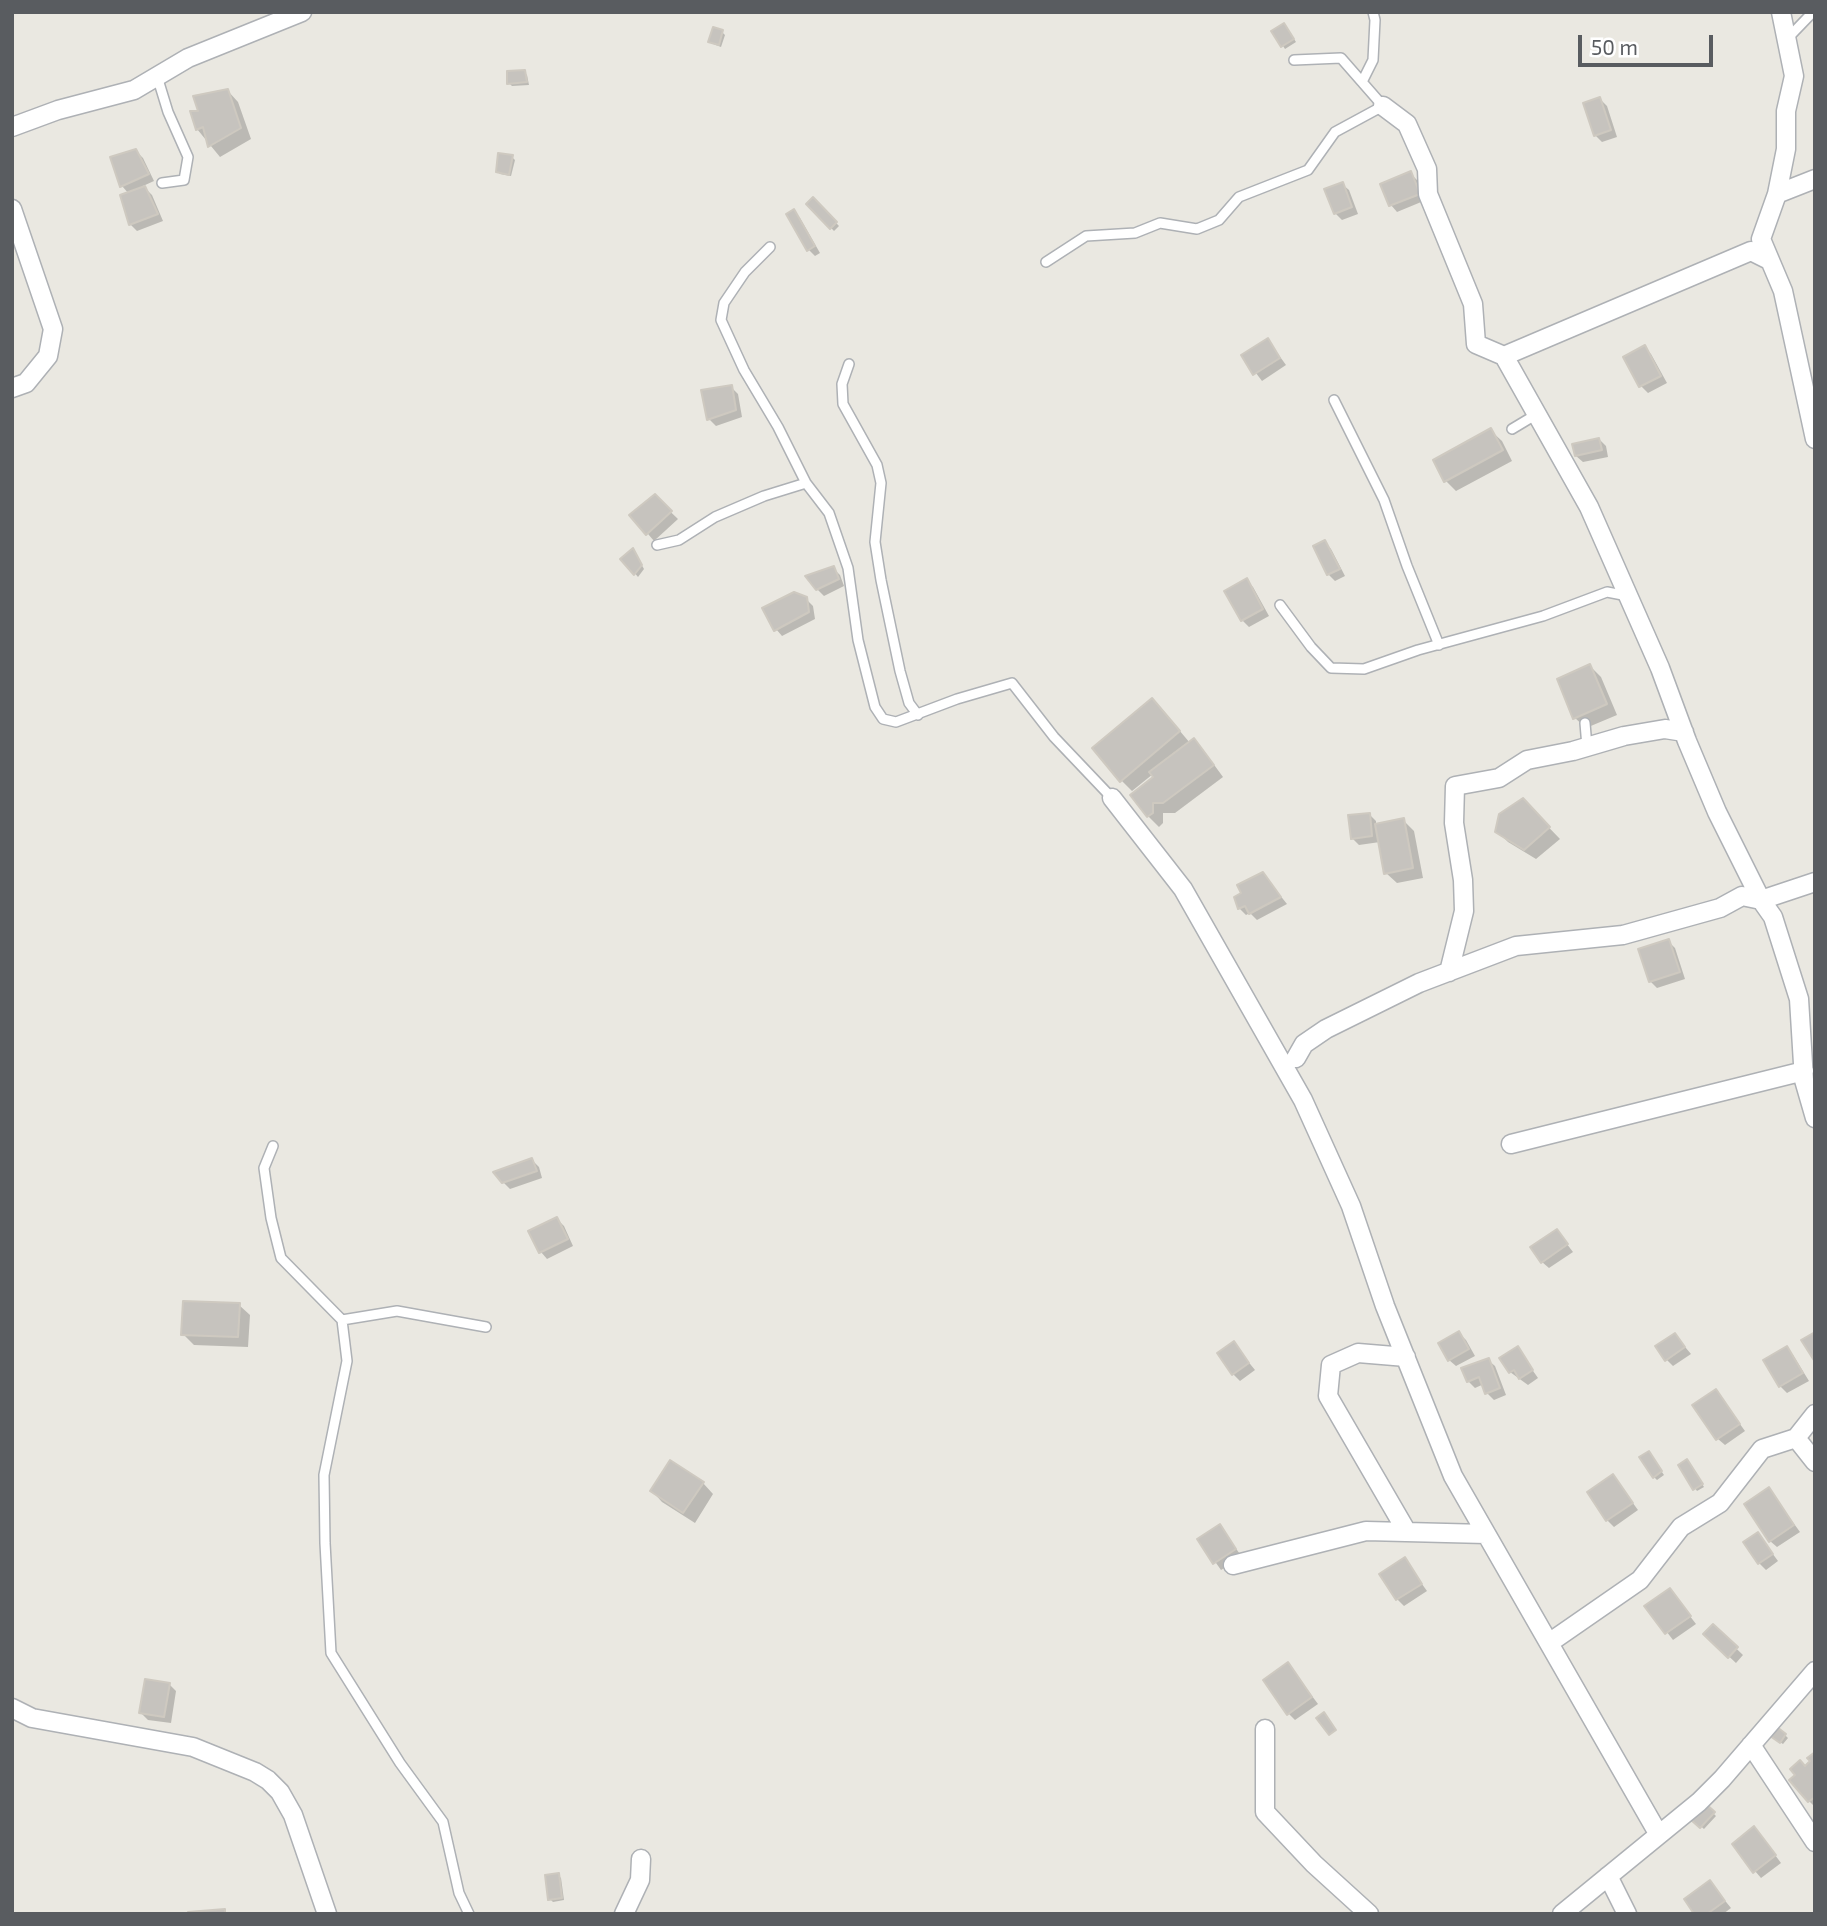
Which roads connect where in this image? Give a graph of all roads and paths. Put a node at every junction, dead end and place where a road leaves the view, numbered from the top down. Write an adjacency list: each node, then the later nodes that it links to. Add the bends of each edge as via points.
1 (302, 12): 5 (street)
2 (1373, 12): 9 (lane, via 1373,60)
3 (1782, 12): 6 (street)
4 (1813, 12): 6 (lane)
5 (275, 18): 8 (street)
6 (1786, 40): 14 (street, via 1794,76)
7 (1294, 60): 9 (lane, via 1341,58)
8 (157, 76): 11 (street, via 134,90); 13 (lane, via 188,157 184,180)
9 (1362, 82): 10 (lane)
10 (1383, 106): 18 (lane, via 1335,132 1308,170 1238,197 1219,220 1197,229 1160,223 1135,233 1086,236); 19 (street, via 1407,124 1427,169 1427,194 1473,304 1476,344)
11 (12, 127)
12 (1815, 179): 14 (street)
13 (162, 183)
14 (1777, 194): 16 (street)
15 (12, 209): 21 (street, via 53,329 48,356 26,383)
16 (1756, 245): 19 (street); 25 (street, via 1769,260 1783,291)
17 (770, 247): 26 (lane, via 724,303 721,320)
18 (1046, 262)
19 (1504, 356): 23 (street)
20 (849, 364): 31 (lane, via 842,384 843,404 877,465 881,483 875,542 900,671 909,703)
21 (12, 388)
22 (1334, 400): 30 (lane, via 1384,499)
23 (1537, 414): 24 (lane); 28 (street, via 1590,506)
24 (1512, 429)
25 (1815, 439)
26 (806, 482): 27 (lane, via 715,517 679,540); 31 (lane, via 829,513 848,568 858,640 875,707 883,719 896,722)
27 (657, 545)
28 (1629, 597): 30 (lane, via 1607,592 1543,617); 33 (street)
29 (1280, 605): 30 (lane, via 1331,668 1364,669)
30 (1439, 645)
31 (918, 715): 35 (lane, via 1012,683 1054,737)
32 (1585, 723): 34 (lane)
33 (1684, 732): 34 (street, via 1665,729); 37 (street, via 1717,813)
34 (1587, 747): 38 (street, via 1527,760 1499,778 1455,786 1454,823 1464,911)
35 (1112, 798): 46 (street, via 1183,889 1303,1100 1351,1206)
36 (1815, 882): 37 (street)
37 (1761, 900): 38 (street, via 1742,896 1720,908 1623,935 1516,946); 40 (street, via 1773,916 1799,999)
38 (1449, 972): 39 (street, via 1419,982 1326,1029 1304,1044)
39 (1296, 1058)
40 (1804, 1071): 41 (street); 42 (street)
41 (1815, 1118)
42 (1511, 1144)
43 (273, 1146): 44 (lane, via 264,1168 281,1258)
44 (342, 1320): 45 (lane, via 397,1311); 63 (lane, via 347,1361 324,1475 331,1653 443,1822 459,1893)
45 (486, 1327)
46 (1406, 1357): 50 (street, via 1358,1353 1331,1365 1328,1396); 51 (street, via 1452,1476)
47 (1815, 1414): 48 (street)
48 (1796, 1438): 49 (street); 53 (street, via 1762,1449 1720,1503 1681,1527 1640,1580)
49 (1815, 1462)
50 (1407, 1532): 51 (street); 52 (street, via 1366,1531)
51 (1486, 1534): 53 (street)
52 (1233, 1564)
53 (1549, 1643): 58 (street)
54 (1815, 1671): 57 (street)
55 (12, 1708): 62 (street, via 32,1718 194,1747 268,1780 293,1815)
56 (1265, 1730): 65 (street, via 1265,1812)
57 (1751, 1745): 58 (street, via 1699,1802); 59 (street)
58 (1659, 1835): 61 (street)
59 (1815, 1842)
60 (641, 1859): 64 (street, via 640,1880)
61 (1608, 1876): 66 (street); 67 (street)
62 (327, 1914)
63 (469, 1914)
64 (624, 1914)
65 (1369, 1914)
66 (1562, 1914)
67 (1626, 1914)

